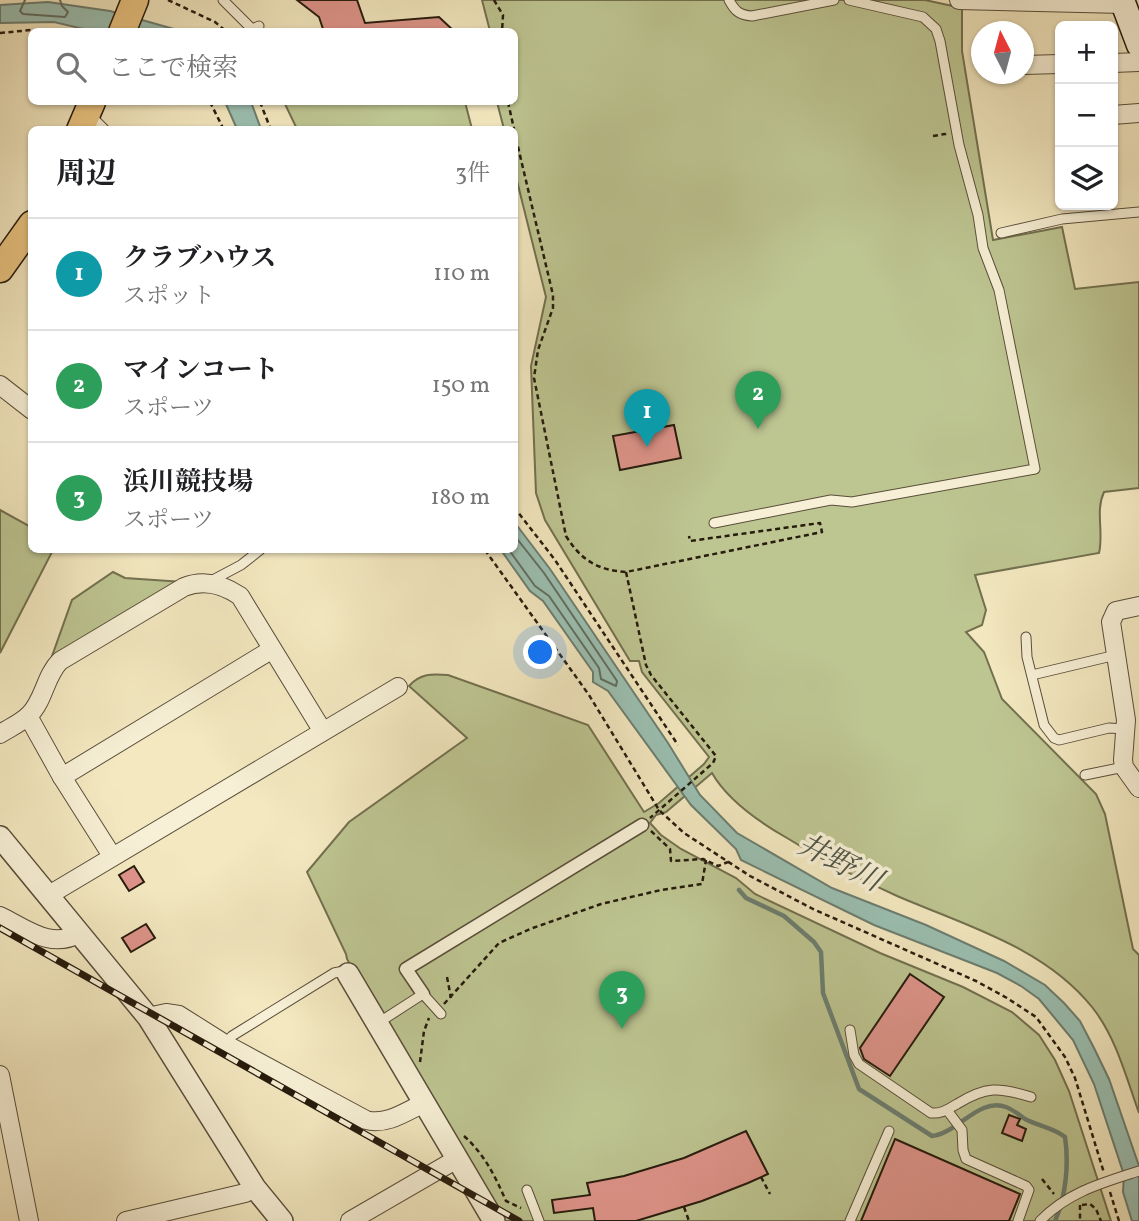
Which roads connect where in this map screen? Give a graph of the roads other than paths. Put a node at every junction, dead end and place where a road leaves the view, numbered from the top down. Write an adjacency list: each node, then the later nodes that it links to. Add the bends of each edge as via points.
1 (223, 0): 8 (lane)
2 (729, 0): 3 (lane, via 735,11 752,16)
3 (834, 0)
4 (849, 0): 23 (lane, via 923,16 936,29 983,248 999,290 1035,469)
5 (959, 0): 6 (street)
6 (1122, 2): 10 (main road)
7 (259, 26): 9 (lane)
8 (251, 28)
9 (254, 28)
10 (1139, 45)
11 (1139, 62): 12 (street)
12 (1118, 63)
13 (1055, 64): 14 (street)
14 (1034, 65)
15 (1139, 113): 16 (street)
16 (1118, 115)
17 (1139, 212): 19 (lane, via 1062,219)
18 (28, 229): 20 (main road)
19 (1001, 233)
20 (0, 269)
21 (0, 386): 22 (street)
22 (28, 407)
23 (714, 523)
24 (256, 553): 25 (lane)
25 (207, 583): 28 (street, via 240,596); 32 (street, via 184,587 60,661)
26 (1139, 606): 29 (street, via 1112,615)
27 (1026, 637): 30 (lane)
28 (271, 650): 34 (street); 38 (street)
29 (1116, 655): 30 (lane); 33 (street)
30 (1032, 675): 33 (lane, via 1044,725 1054,738)
31 (397, 687): 34 (street)
32 (28, 716): 35 (street); 38 (street)
33 (1125, 729): 36 (street)
34 (322, 730): 42 (street)
35 (0, 734)
36 (1124, 767): 37 (lane); 39 (street)
37 (1085, 775)
38 (62, 777): 42 (street)
39 (1139, 788)
40 (642, 825): 47 (street, via 406,969)
41 (0, 836): 43 (street)
42 (112, 856): 43 (street)
43 (49, 895): 45 (street)
44 (0, 916): 45 (street, via 50,940 69,940)
45 (80, 933): 49 (street)
46 (348, 974): 50 (street); 52 (lane, via 334,973)
47 (423, 994): 48 (lane); 50 (lane)
48 (439, 1011)
49 (148, 1017): 52 (street, via 179,1015); 60 (street)
50 (377, 1023): 55 (street)
51 (850, 1030): 56 (lane, via 859,1064 928,1112)
52 (225, 1044): 55 (street, via 375,1123)
53 (1, 1080): 63 (street)
54 (1031, 1097): 56 (lane, via 989,1089)
55 (424, 1103): 58 (street)
56 (947, 1110): 69 (lane, via 957,1122 966,1159 1027,1186)
57 (889, 1131): 68 (lane)
58 (457, 1159): 66 (street); 67 (street)
59 (1139, 1171): 70 (lane, via 1079,1191)
60 (255, 1188): 64 (street); 65 (street)
61 (527, 1190): 62 (lane)
62 (538, 1219)
63 (29, 1221)
64 (126, 1221)
65 (282, 1221)
66 (350, 1221)
67 (494, 1221)
68 (850, 1221)
69 (1018, 1221)
70 (1040, 1221)

